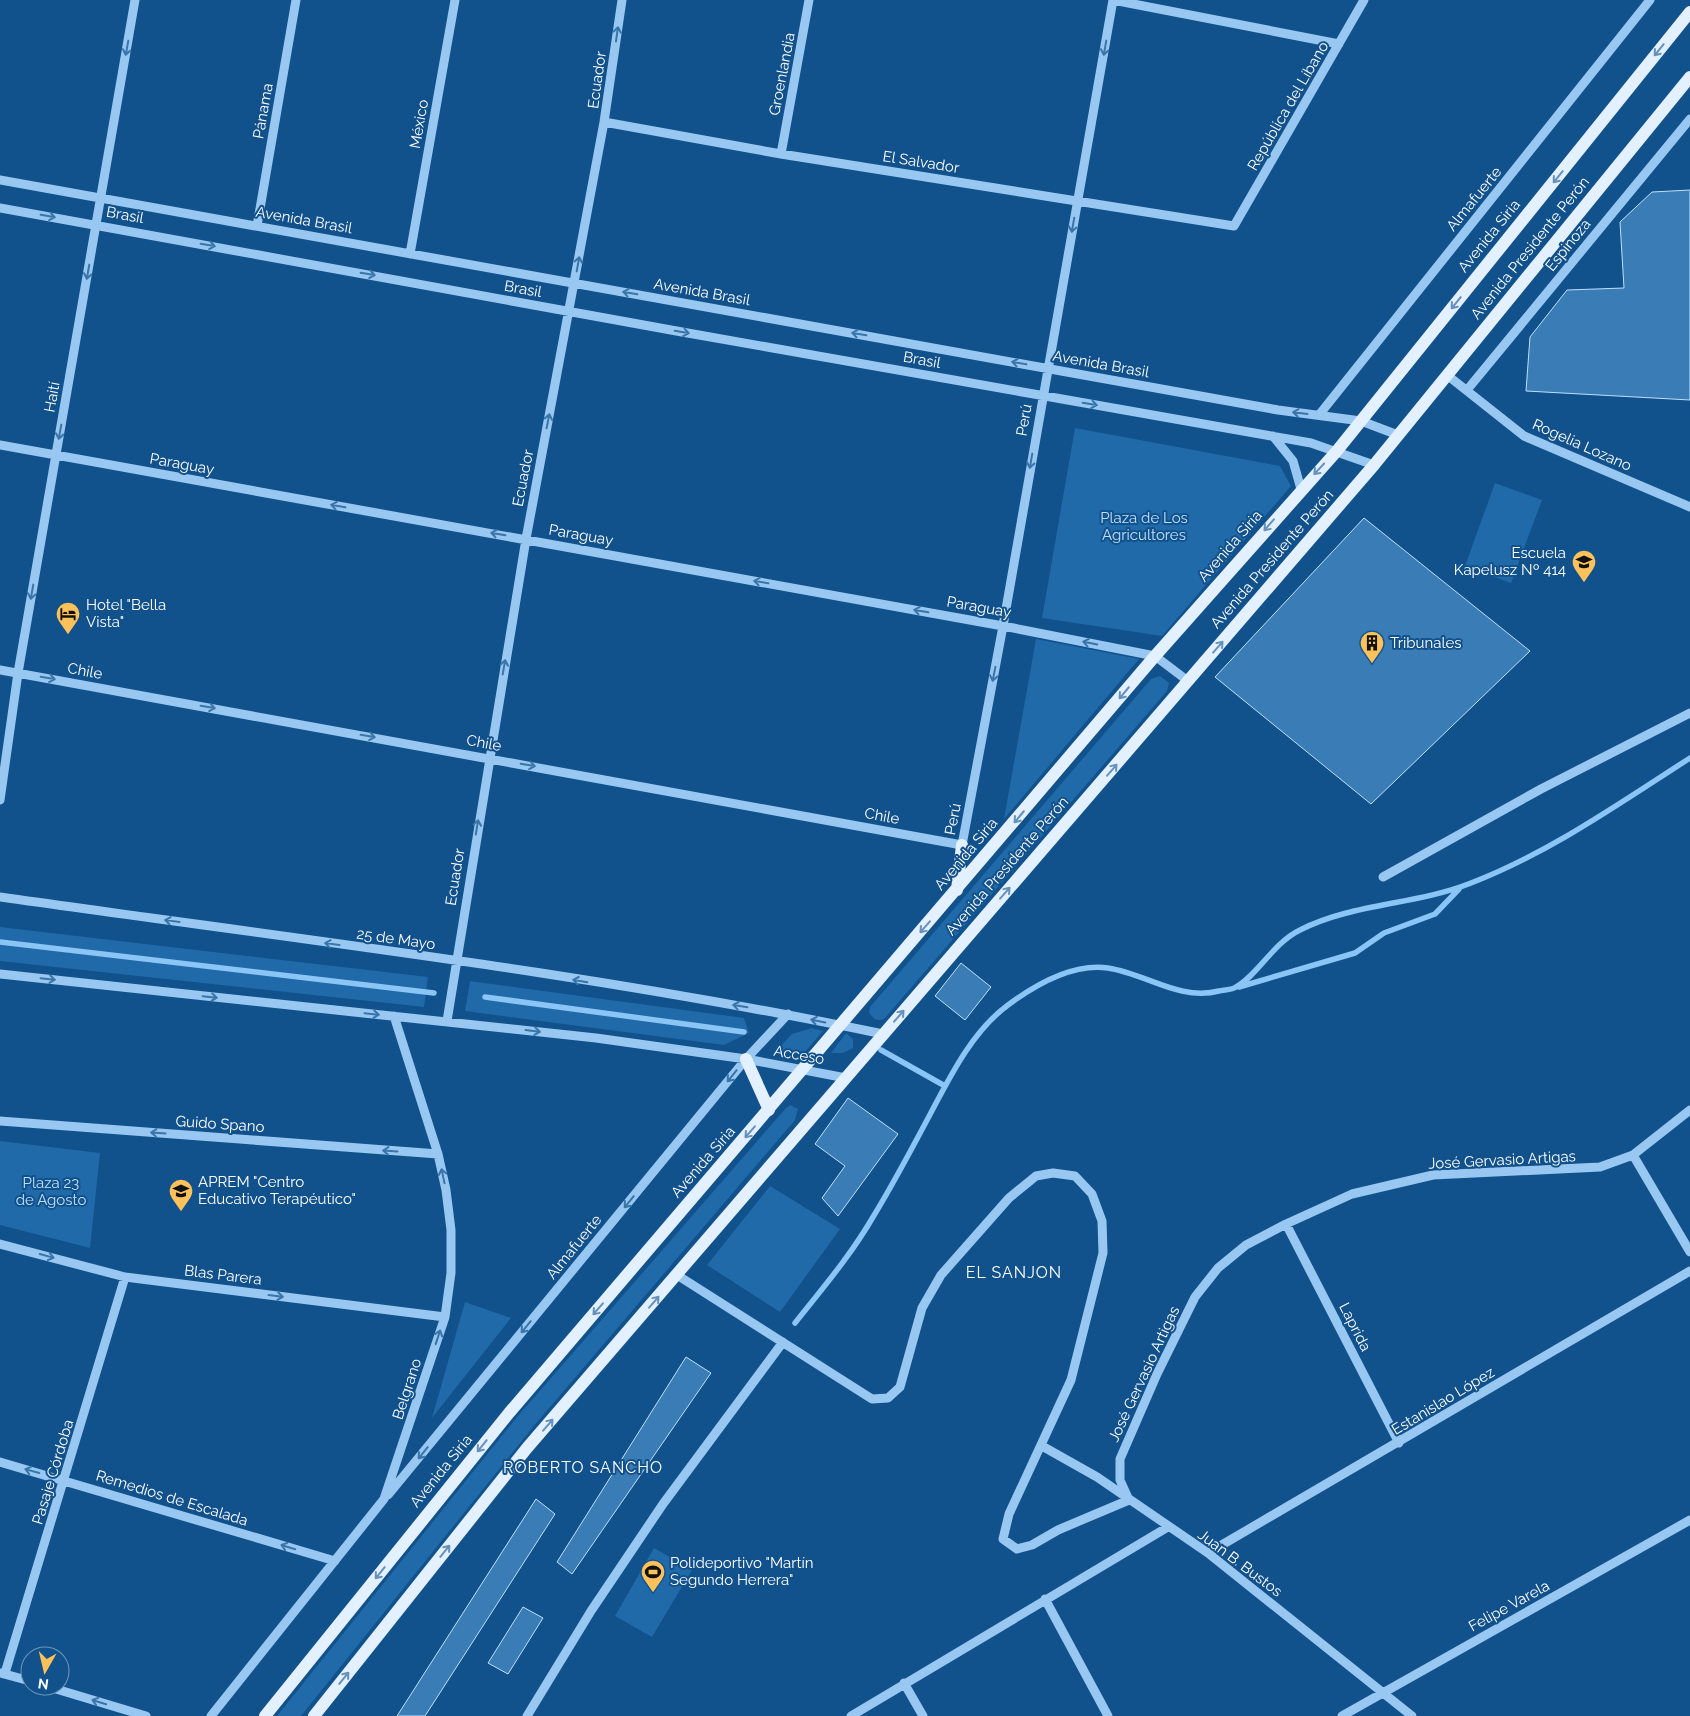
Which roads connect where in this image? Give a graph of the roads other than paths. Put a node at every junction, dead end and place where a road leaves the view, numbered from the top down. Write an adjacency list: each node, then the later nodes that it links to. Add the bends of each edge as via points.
1 (135, 0): 16 (street, Haití, one-way to 16)
2 (296, 0): 20 (street, Pánama)
3 (455, 0): 22 (street, México)
4 (622, 0): 13 (street, Ecuador, one-way to 4)
5 (809, 0): 14 (street, Groenlandia)
6 (1113, 0): 10 (street); 17 (street, Perú, one-way to 17)
7 (1364, 0): 10 (street, República del Líbano)
8 (1650, 0): 29 (street, Almafuerte)
9 (1690, 12): 30 (main road, Avenida Siria, one-way to 30)
10 (1339, 44): 21 (street, República del Líbano)
11 (1690, 77): 26 (main road, Avenida Presidente Perón)
12 (1690, 118): 27 (street, Espinoza)
13 (604, 122): 14 (street, El Salvador); 23 (street, Ecuador, one-way to 13)
14 (781, 154): 17 (street, El Salvador)
15 (0, 180): 16 (street, Avenida Brasil)
16 (101, 198): 19 (street, Haití); 20 (street, Avenida Brasil)
17 (1077, 202): 21 (street, El Salvador); 25 (street, Perú, one-way to 25)
18 (0, 208): 19 (street, Brasil, one-way to 19)
19 (96, 224): 24 (street, Brasil, one-way to 24); 35 (street, Haití, one-way to 35)
20 (257, 226): 22 (street, Avenida Brasil)
21 (1234, 226)
22 (410, 254): 23 (street, Avenida Brasil)
23 (575, 283): 24 (street, Ecuador); 25 (street, Avenida Brasil, one-way to 23)
24 (570, 312): 28 (street, Brasil, one-way to 28); 39 (street, Ecuador, one-way to 24)
25 (1047, 368): 28 (street, Perú); 29 (street, Avenida Brasil, one-way to 25)
26 (1447, 375): 27 (street, Rogelia Lozano); 31 (main road, Avenida Presidente Perón)
27 (1467, 390): 38 (street, Rogelia Lozano, via 1524,436)
28 (1042, 396): 32 (street, one-way to 32); 40 (street, Perú, one-way to 40)
29 (1319, 415): 30 (street, Avenida Brasil)
30 (1361, 421): 31 (street, Avenida Brasil); 34 (main road, Avenida Siria)
31 (1398, 435): 36 (main road, Avenida Presidente Perón)
32 (1272, 436): 34 (street, via 1311,443); 37 (street, via 1283,445 1293,461)
33 (0, 446): 35 (street, Paraguay)
34 (1336, 452): 36 (street); 37 (main road, Avenida Siria, one-way to 37)
35 (56, 455): 39 (street, Paraguay, one-way to 35); 43 (street, Haití, one-way to 43)
36 (1374, 465): 44 (main road, Avenida Presidente Perón, one-way to 36)
37 (1301, 489): 41 (main road, Avenida Siria, one-way to 41)
38 (1690, 507)
39 (526, 539): 40 (street, Paraguay, one-way to 39); 46 (street, Ecuador, one-way to 39)
40 (1003, 626): 41 (street, Paraguay, one-way to 40); 48 (street, Perú, one-way to 48)
41 (1155, 656): 44 (street); 50 (main road, Avenida Siria, one-way to 50)
42 (0, 670): 43 (street, Chile)
43 (18, 673): 46 (street, Chile, one-way to 46); 47 (street, Haití)
44 (1188, 681): 58 (main road, Avenida Presidente Perón, one-way to 44)
45 (1690, 713): 49 (street, via 1541,789)
46 (488, 758): 48 (street, Chile, one-way to 48); 52 (street, Ecuador, one-way to 46)
47 (0, 800)
48 (962, 845): 50 (main road)
49 (1384, 877)
50 (957, 890): 57 (main road, Avenida Siria, one-way to 57)
51 (0, 897): 52 (street, 25 de Mayo, one-way to 51)
52 (456, 962): 54 (street, 25 de Mayo, one-way to 52); 56 (street, Ecuador)
53 (0, 974): 55 (street, one-way to 55)
54 (788, 1014): 57 (street, one-way to 54); 59 (street, Almafuerte)
55 (394, 1016): 56 (street); 65 (street, Belgrano)
56 (447, 1021): 59 (street, one-way to 59)
57 (841, 1026): 58 (street); 60 (main road, Avenida Siria)
58 (883, 1034): 61 (main road, Avenida Presidente Perón)
59 (746, 1060): 60 (street, Acceso); 62 (main road); 79 (street, Almafuerte, one-way to 79)
60 (804, 1069): 61 (street, Acceso); 62 (main road, Avenida Siria)
61 (846, 1078): 71 (main road)
62 (769, 1110): 93 (main road, Avenida Siria, one-way to 93, via 509,1412)
63 (1690, 1110): 66 (street, José Gervasio Artigas)
64 (0, 1121): 65 (street, Guido Spano, one-way to 64)
65 (438, 1154): 73 (street, Belgrano, one-way to 65, via 451,1273 451,1230)
66 (1633, 1155): 67 (street, José Gervasio Artigas, via 1600,1168 1433,1175 1352,1194); 69 (street)
67 (1286, 1224): 75 (street, Laprida); 80 (street, José Gervasio Artigas, via 1246,1245 1218,1268 1196,1297 1120,1459 1120,1480)
68 (0, 1244): 72 (street, Blas Parera, one-way to 72)
69 (1690, 1252)
70 (1690, 1271): 75 (street, Estanislao López)
71 (677, 1275): 74 (street); 94 (main road, one-way to 71, via 527,1448)
72 (125, 1277): 73 (street, Blas Parera, one-way to 73); 78 (street, Pasaje Córdoba)
73 (445, 1317): 79 (street, Belgrano, one-way to 73)
74 (783, 1342): 76 (street, via 872,1399 888,1398 900,1387 922,1308 941,1275 1009,1198 1036,1176 1052,1172 1075,1176 1092,1194 1102,1221 1102,1253 1071,1380); 95 (street, via 658,1512 591,1611)
75 (1399, 1443): 83 (street, Estanislao López)
76 (1042, 1446): 80 (street, Juan B. Bustos, via 1097,1477); 80 (street, via 1009,1514 1003,1539 1016,1549 1032,1545 1058,1530)
77 (0, 1462): 78 (street, Remedios de Escalada, one-way to 77)
78 (65, 1480): 84 (street, Remedios de Escalada, one-way to 78); 86 (street, Pasaje Córdoba)
79 (384, 1499): 84 (street, Belgrano)
80 (1129, 1500): 82 (street, Juan B. Bustos)
81 (1690, 1520): 89 (street, Felipe Varela)
82 (1168, 1527): 83 (street, Juan B. Bustos); 85 (street)
83 (1208, 1553): 89 (street, Juan B. Bustos)
84 (335, 1561): 92 (street, Belgrano)
85 (1045, 1599): 88 (street); 98 (street)
86 (3, 1673): 87 (street)
87 (20, 1678)
88 (904, 1683): 96 (street); 97 (street)
89 (1383, 1692): 99 (street, Felipe Varela); 100 (street, Juan B. Bustos)
90 (70, 1693): 91 (street, one-way to 90)
91 (146, 1716)
92 (211, 1716)
93 (265, 1716)
94 (314, 1716)
95 (527, 1716)
96 (851, 1716)
97 (923, 1716)
98 (1108, 1716)
99 (1342, 1716)
100 (1412, 1716)

